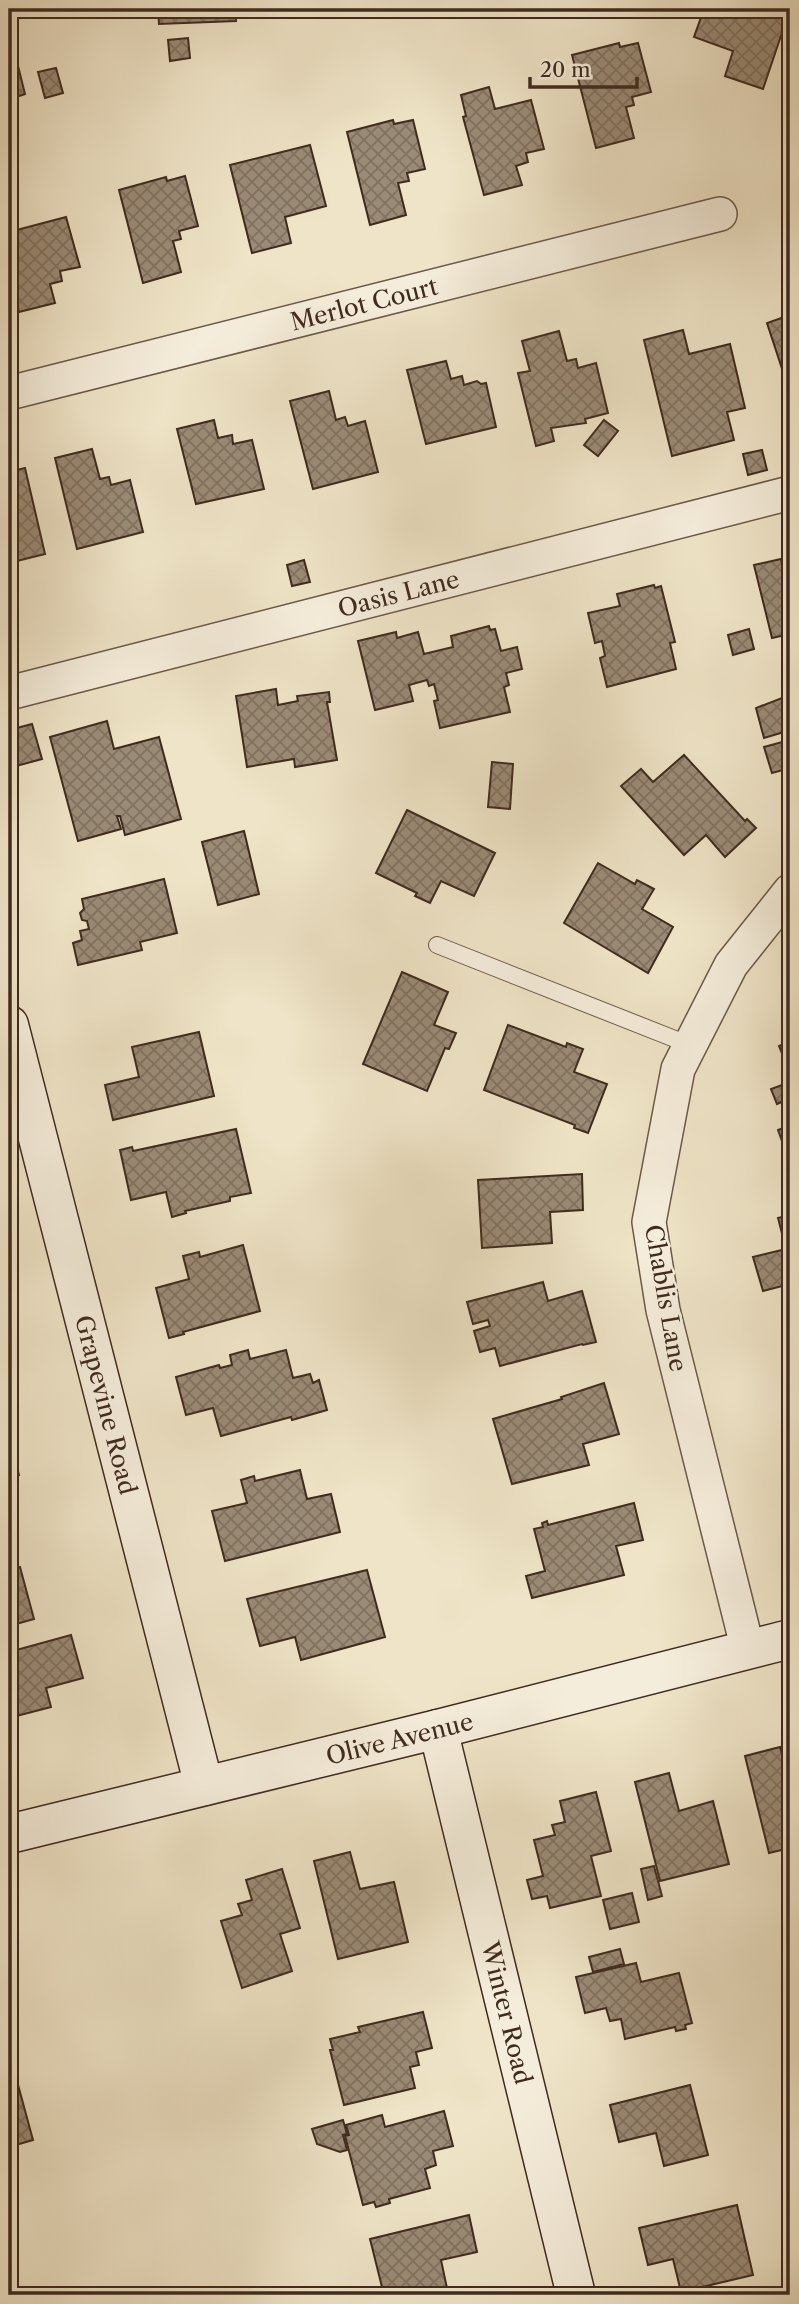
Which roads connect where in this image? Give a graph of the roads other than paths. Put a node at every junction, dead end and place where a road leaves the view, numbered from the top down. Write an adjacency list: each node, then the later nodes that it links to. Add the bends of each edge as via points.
1 (720, 214): 2 (street, Merlot Court)
2 (9, 393)
3 (790, 493): 4 (street, Oasis Lane)
4 (9, 693)
5 (790, 891): 8 (street, Chablis Lane, via 731,965)
6 (437, 945): 8 (lane)
7 (9, 1025): 12 (main road, Grapevine Road)
8 (690, 1045): 10 (street, Chablis Lane, via 678,1069 649,1222 663,1310)
9 (790, 1639): 10 (main road, Olive Avenue)
10 (748, 1650): 11 (main road, Olive Avenue)
11 (439, 1729): 12 (main road, Olive Avenue); 14 (main road, Winter Road)
12 (204, 1786): 13 (main road, Olive Avenue)
13 (9, 1834)
14 (576, 2295)

